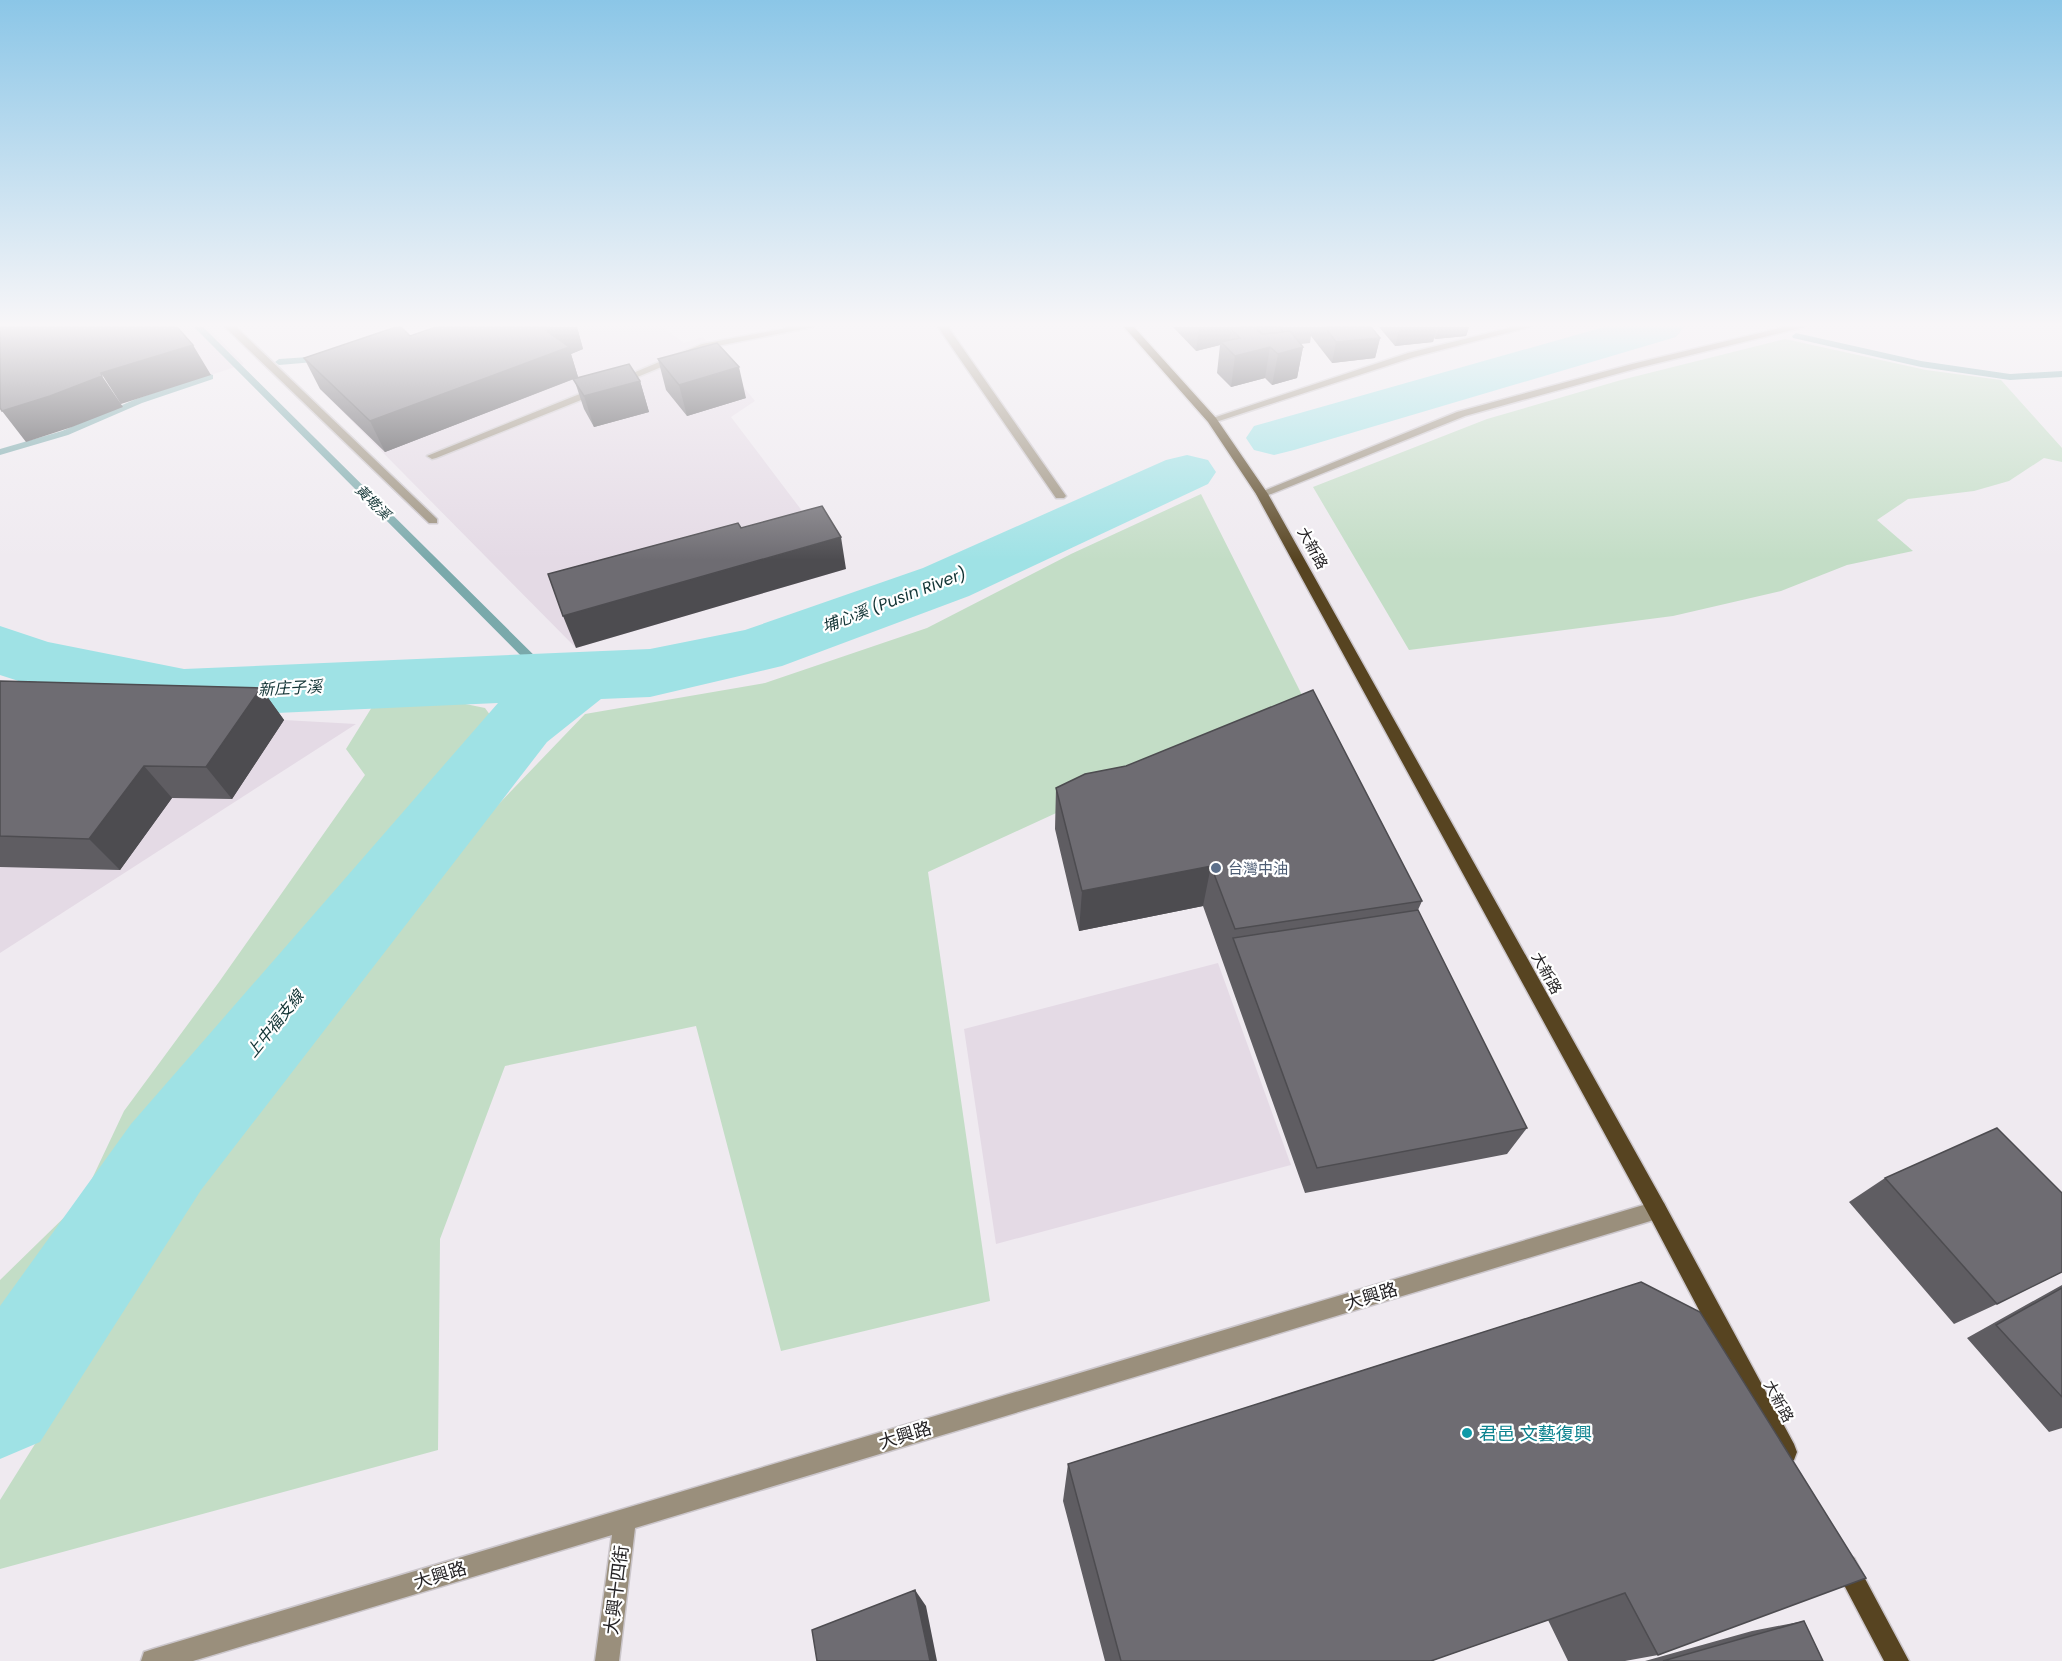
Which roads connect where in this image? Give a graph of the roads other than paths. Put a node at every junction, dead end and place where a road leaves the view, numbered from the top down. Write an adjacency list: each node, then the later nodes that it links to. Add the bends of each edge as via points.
1 (311, 405): 11 (street)
2 (560, 405): 8 (street)
3 (997, 405): 10 (street)
4 (1198, 405): 7 (main road, 大新路)
5 (1268, 405): 7 (street)
6 (1495, 405): 9 (street)
7 (1214, 423): 9 (main road, 大新路)
8 (432, 456)
9 (1259, 488): 12 (main road, 大新路)
10 (1060, 496)
11 (433, 521)
12 (1657, 1210): 13 (main road, 大新路); 14 (street, 大興路)
13 (1797, 1472)
14 (625, 1520): 16 (street, 大興路); 17 (street, 大興十四街)
15 (1836, 1546): 18 (main road)
16 (153, 1661)
17 (607, 1661)
18 (1897, 1661)

